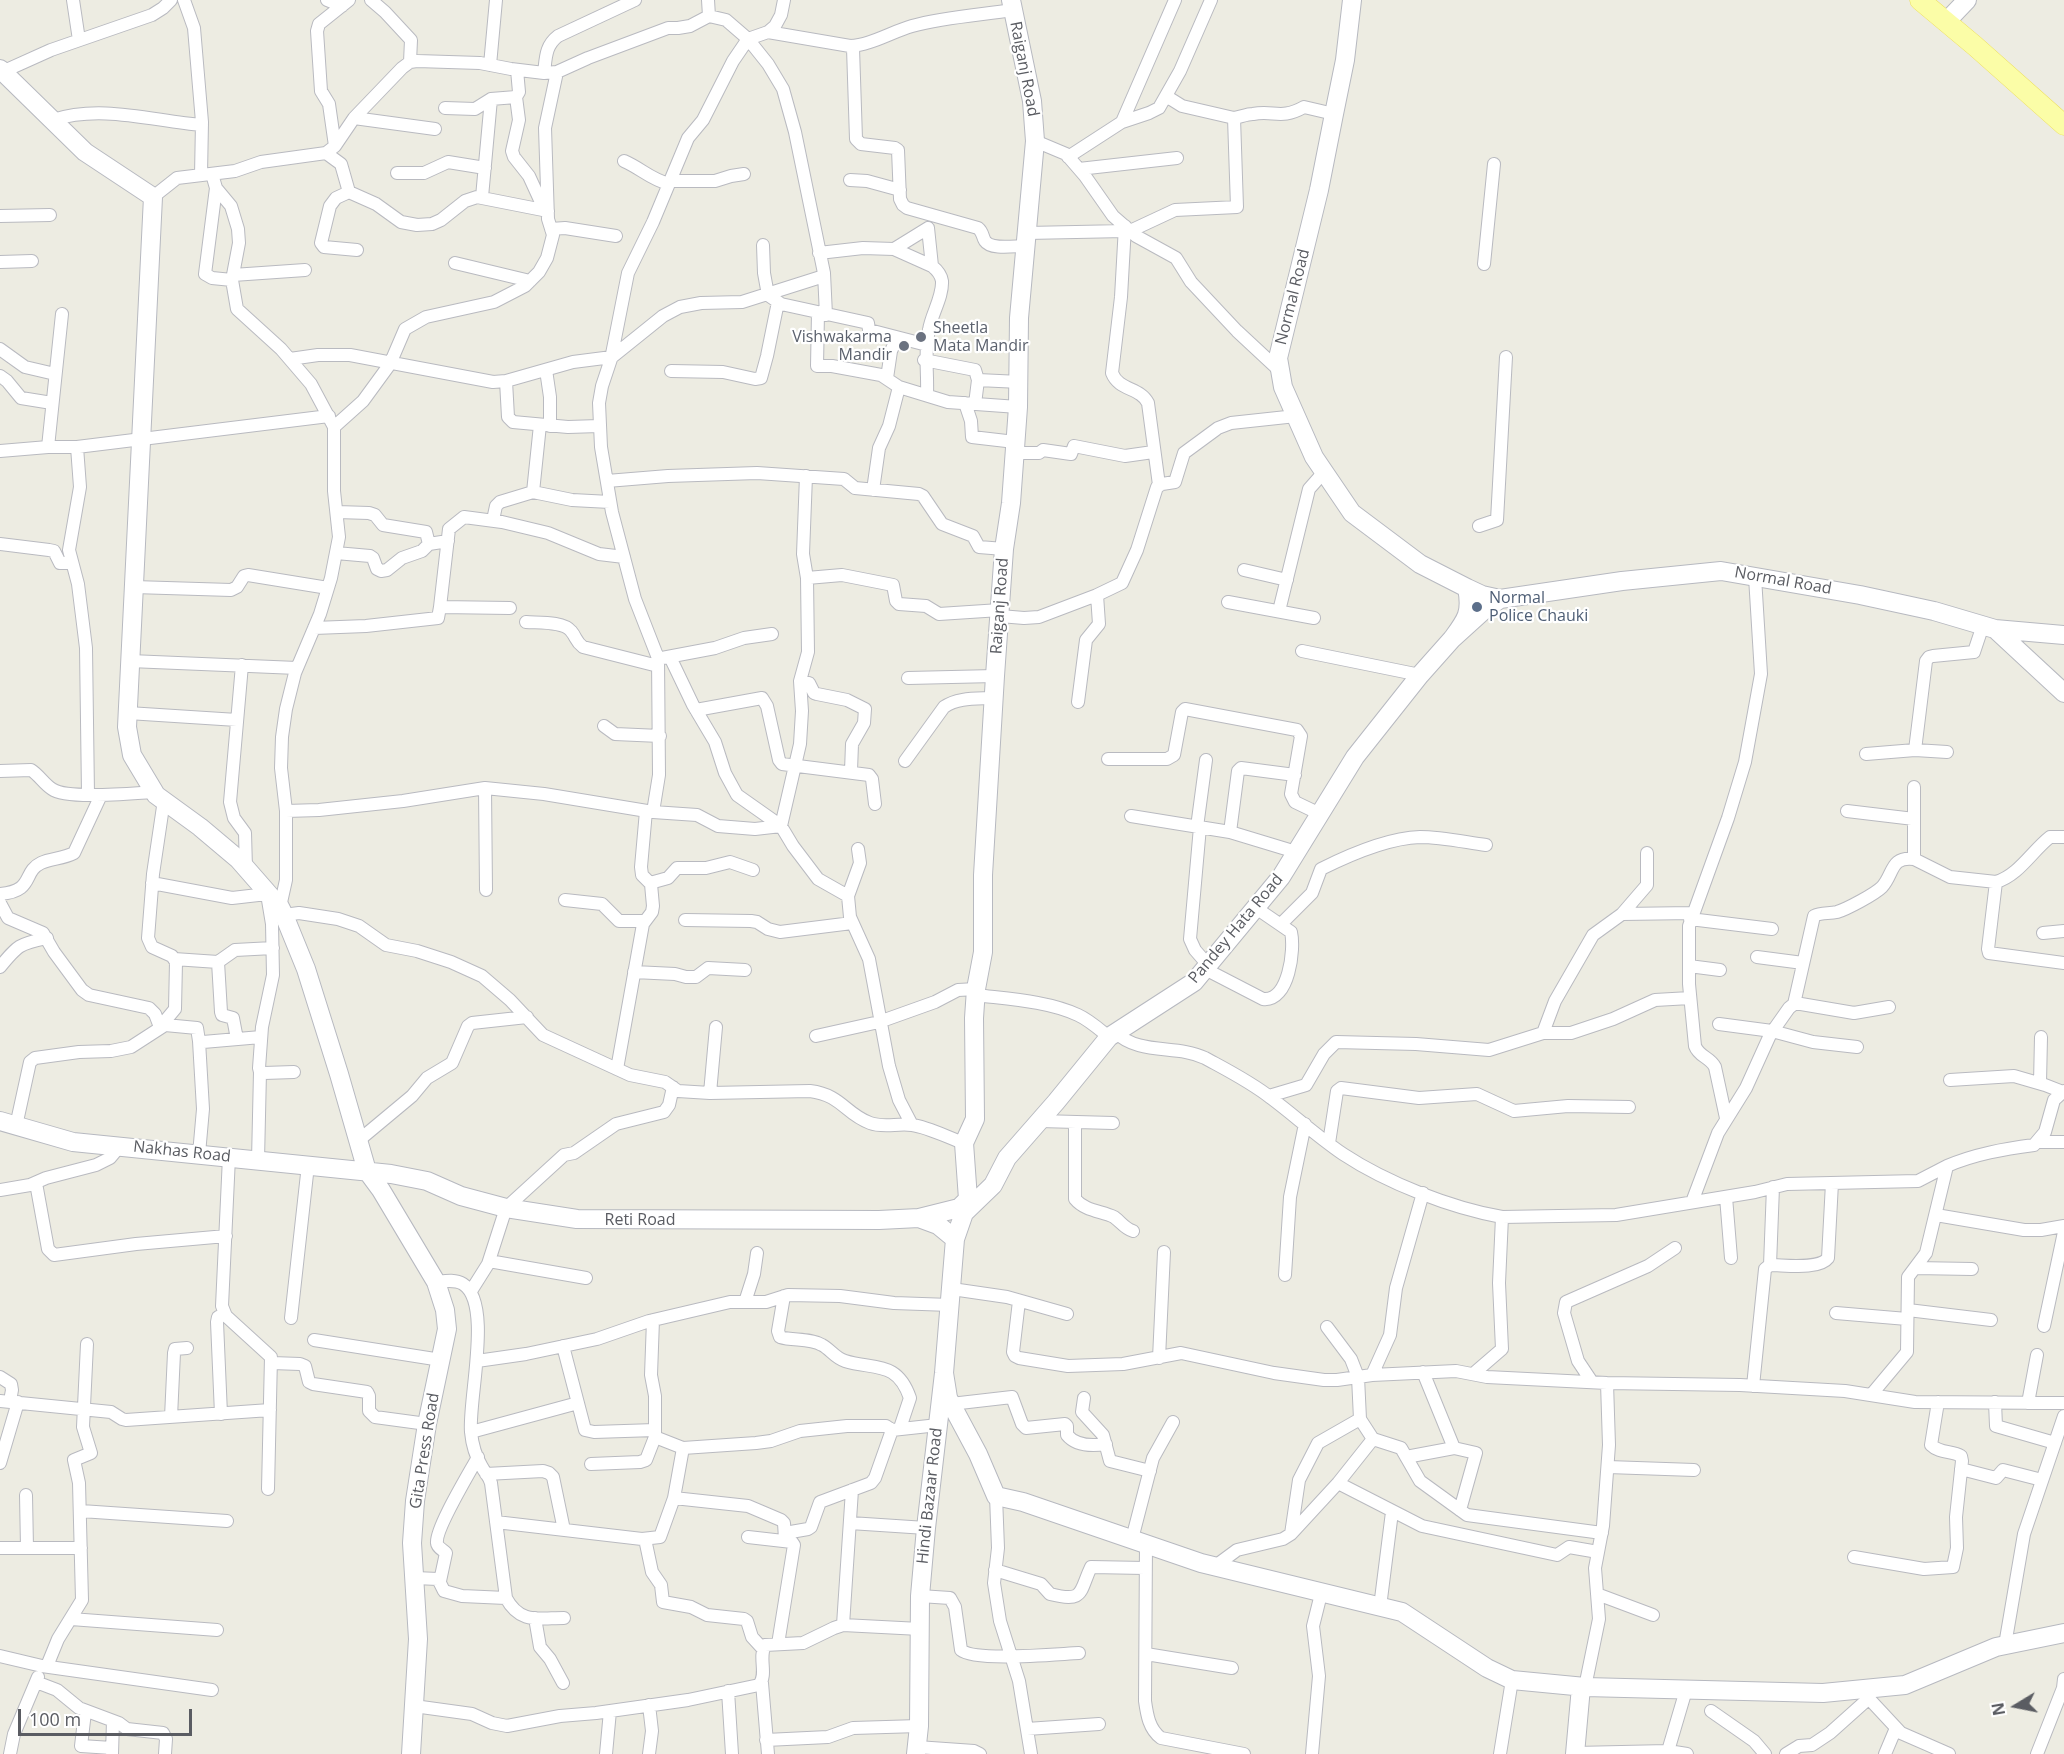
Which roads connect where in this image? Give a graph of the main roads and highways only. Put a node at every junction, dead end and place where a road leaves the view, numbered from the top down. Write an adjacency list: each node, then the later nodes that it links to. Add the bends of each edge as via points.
1 (1352, 0): 8 (main road, Normal Road, via 1335,114 1278,358 1283,387 1314,457 1352,513 1420,564)
2 (1920, 0): 5 (main road)
3 (1967, 0): 5 (main road)
4 (1012, 5): 16 (main road, Raiganj Road, via 1032,101 1035,141 1019,318 1020,382 995,676 983,874 983,952 974,1018 975,1119 964,1143 968,1199)
5 (1946, 22): 7 (main road)
6 (1, 71): 15 (main road, Gita Press Road, via 85,152 153,197 127,727 132,755 159,796 238,859 277,905 306,969)
7 (2064, 125)
8 (1467, 588): 9 (main road, Normal Road); 12 (main road, via 1467,618)
9 (1500, 598): 10 (main road, Normal Road, via 1721,571 1860,595); 12 (main road)
10 (1989, 627): 11 (main road, Normal Road); 13 (main road)
11 (2064, 635)
12 (1452, 639): 16 (main road, Pandey Hata Road, via 1355,757 1281,877 1207,967 1194,982 1112,1035 1006,1158 993,1185)
13 (2064, 693)
14 (8, 1123): 15 (main road, Nakhas Road, via 73,1142)
15 (367, 1171): 17 (main road, Reti Road, via 427,1181 461,1196 506,1208 578,1219); 23 (main road, Gita Press Road, via 436,1282 447,1329 415,1501 412,1543 418,1639)
16 (961, 1210): 17 (main road, Reti Road); 18 (main road, Raiganj Road)
17 (919, 1218): 18 (main road, via 938,1225)
18 (955, 1239): 19 (main road, Hindi Bazaar Road)
19 (944, 1373): 21 (main road, via 948,1398 996,1496 1214,1567 1402,1612 1512,1680); 22 (main road, Hindi Bazaar Road, via 920,1596)
20 (2064, 1633): 21 (main road, via 1996,1647 1905,1685 1864,1694)
21 (1583, 1687): 24 (main road)
22 (916, 1751)
23 (411, 1754)
24 (1575, 1754)

